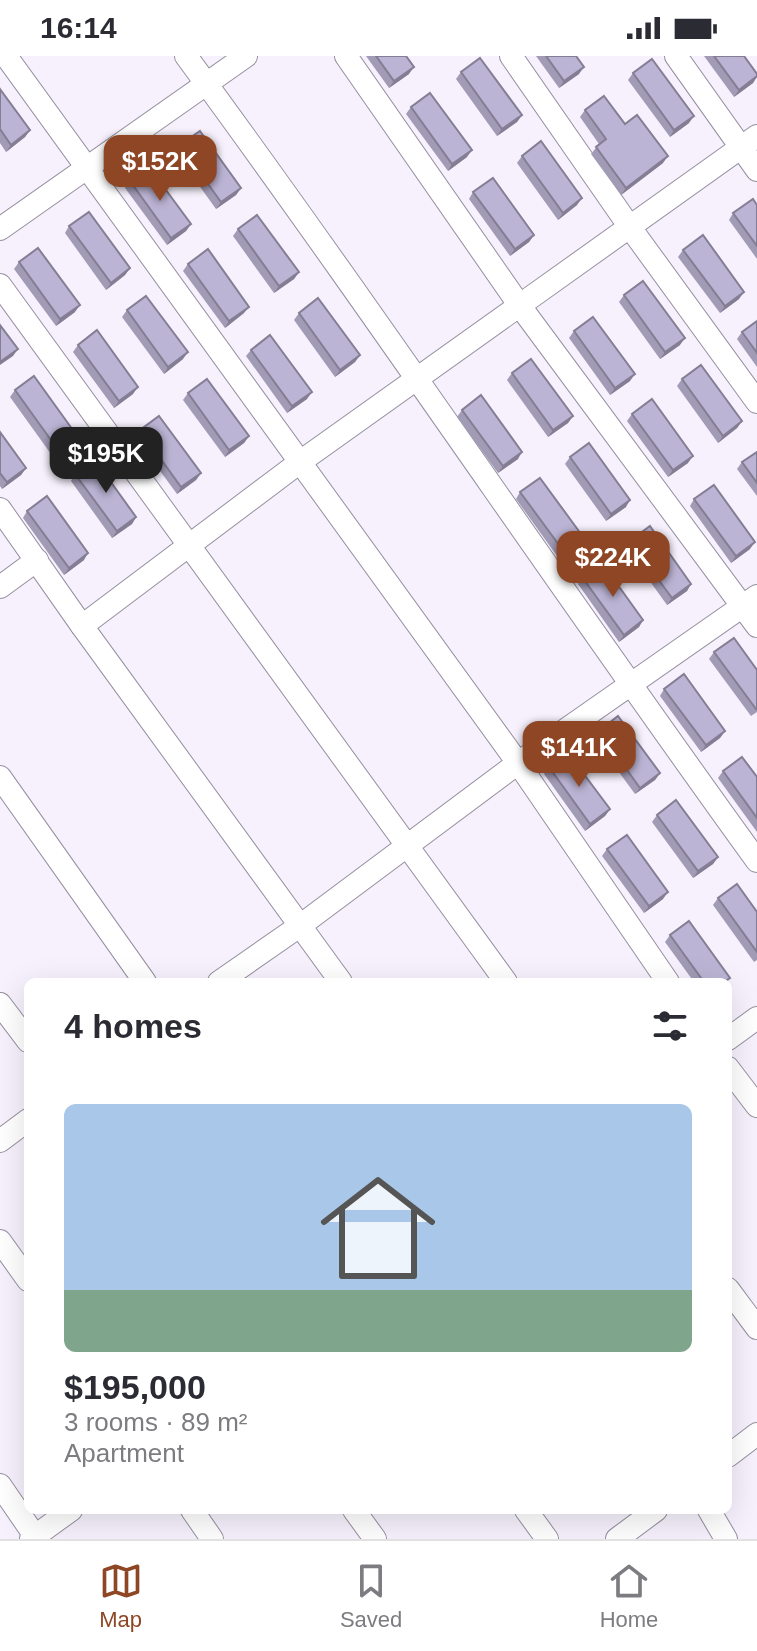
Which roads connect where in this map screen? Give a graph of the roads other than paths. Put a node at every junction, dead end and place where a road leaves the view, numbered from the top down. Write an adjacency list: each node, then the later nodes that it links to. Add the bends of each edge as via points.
1 (6, 56): 9 (street)
2 (186, 56): 7 (street)
3 (246, 56): 7 (street)
4 (346, 56): 14 (street)
5 (511, 56): 11 (street)
6 (676, 56): 8 (street)
7 (206, 84): 9 (street); 15 (street)
8 (749, 142): 10 (street); 11 (street)
9 (86, 167): 12 (street); 17 (street)
10 (757, 170)
11 (629, 226): 14 (street); 16 (street)
12 (0, 229)
13 (0, 285): 19 (street)
14 (520, 306): 15 (street); 22 (street)
15 (417, 378): 17 (street); 25 (street)
16 (757, 402)
17 (300, 462): 19 (street); 26 (street)
18 (0, 509): 20 (street)
19 (188, 547): 23 (street); 28 (street)
20 (37, 560): 21 (street); 23 (street)
21 (0, 587)
22 (750, 601): 24 (street); 25 (street)
23 (82, 626): 30 (street)
24 (757, 626)
25 (630, 686): 26 (street); 29 (street)
26 (518, 763): 28 (street); 35 (street)
27 (0, 777): 31 (street)
28 (408, 846): 30 (street); 34 (street)
29 (757, 861)
30 (301, 925): 32 (street); 33 (street)
31 (142, 978)
32 (225, 978)
33 (338, 978)
34 (503, 978)
35 (665, 978)
36 (0, 1004): 38 (street)
37 (757, 1018): 39 (street)
38 (24, 1036)
39 (732, 1036)
40 (732, 1073): 41 (street)
41 (757, 1106)
42 (24, 1123): 43 (street)
43 (0, 1141)
44 (0, 1241): 45 (street)
45 (24, 1274)
46 (732, 1294): 47 (street)
47 (757, 1328)
48 (757, 1434): 49 (street)
49 (732, 1453)
50 (0, 1485): 57 (street)
51 (66, 1514): 57 (street)
52 (195, 1514): 58 (street)
53 (357, 1514): 59 (street)
54 (529, 1514): 60 (street)
55 (651, 1514): 61 (street)
56 (711, 1514): 62 (street)
57 (34, 1538)
58 (212, 1539)
59 (375, 1539)
60 (547, 1539)
61 (617, 1539)
62 (726, 1539)

